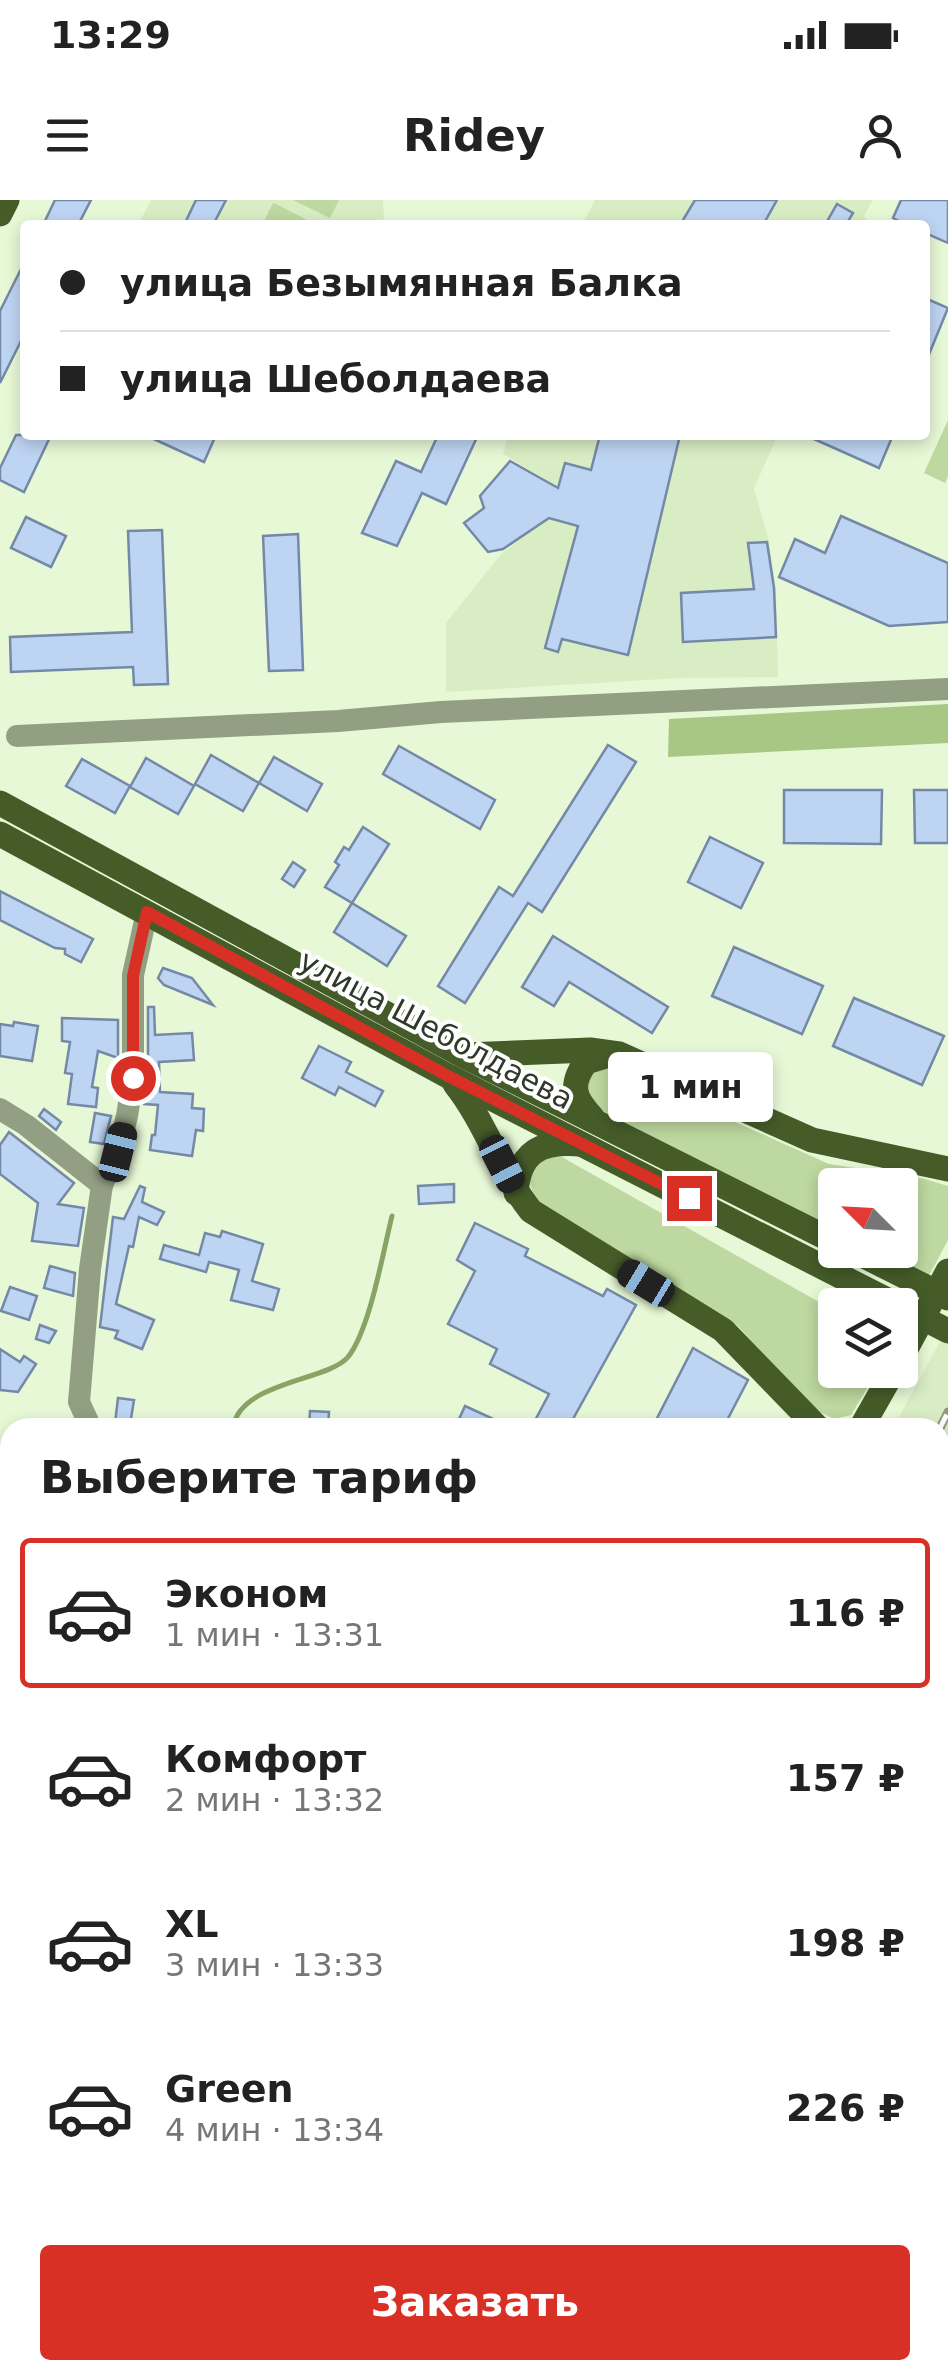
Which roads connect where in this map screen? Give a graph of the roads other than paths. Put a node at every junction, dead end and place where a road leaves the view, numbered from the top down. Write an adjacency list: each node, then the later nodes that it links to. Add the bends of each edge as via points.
1 (10, 200): 2 (main road); 3 (street)
2 (0, 214)
3 (0, 226)
4 (948, 689): 5 (street)
5 (17, 736)
6 (0, 803): 10 (main road, улица Шеболдаева)
7 (0, 834): 8 (main road, улица Шеболдаева)
8 (147, 912): 10 (main road, улица Шеболдаева); 14 (street, via 133,976 128,1116)
9 (619, 1054): 10 (main road, via 590,1050); 12 (main road, via 598,1056 577,1074 575,1096); 13 (main road, via 801,1136)
10 (455, 1066): 12 (main road, улица Шеболдаева); 15 (main road)
11 (0, 1109): 14 (street)
12 (591, 1133): 15 (main road, via 538,1148 525,1162); 16 (main road, улица Шеболдаева); 19 (main road, улица Шеболдаева)
13 (948, 1168)
14 (102, 1186): 25 (street, via 79,1402)
15 (516, 1193): 26 (main road, via 550,1225 723,1330)
16 (818, 1234)
17 (888, 1268): 20 (main road)
18 (948, 1271): 22 (main road)
19 (866, 1288)
20 (948, 1298)
21 (918, 1316): 23 (main road, улица Шеболдаева)
22 (918, 1326)
23 (948, 1332)
24 (884, 1388): 27 (main road)
25 (86, 1418)
26 (808, 1418)
27 (867, 1418)

